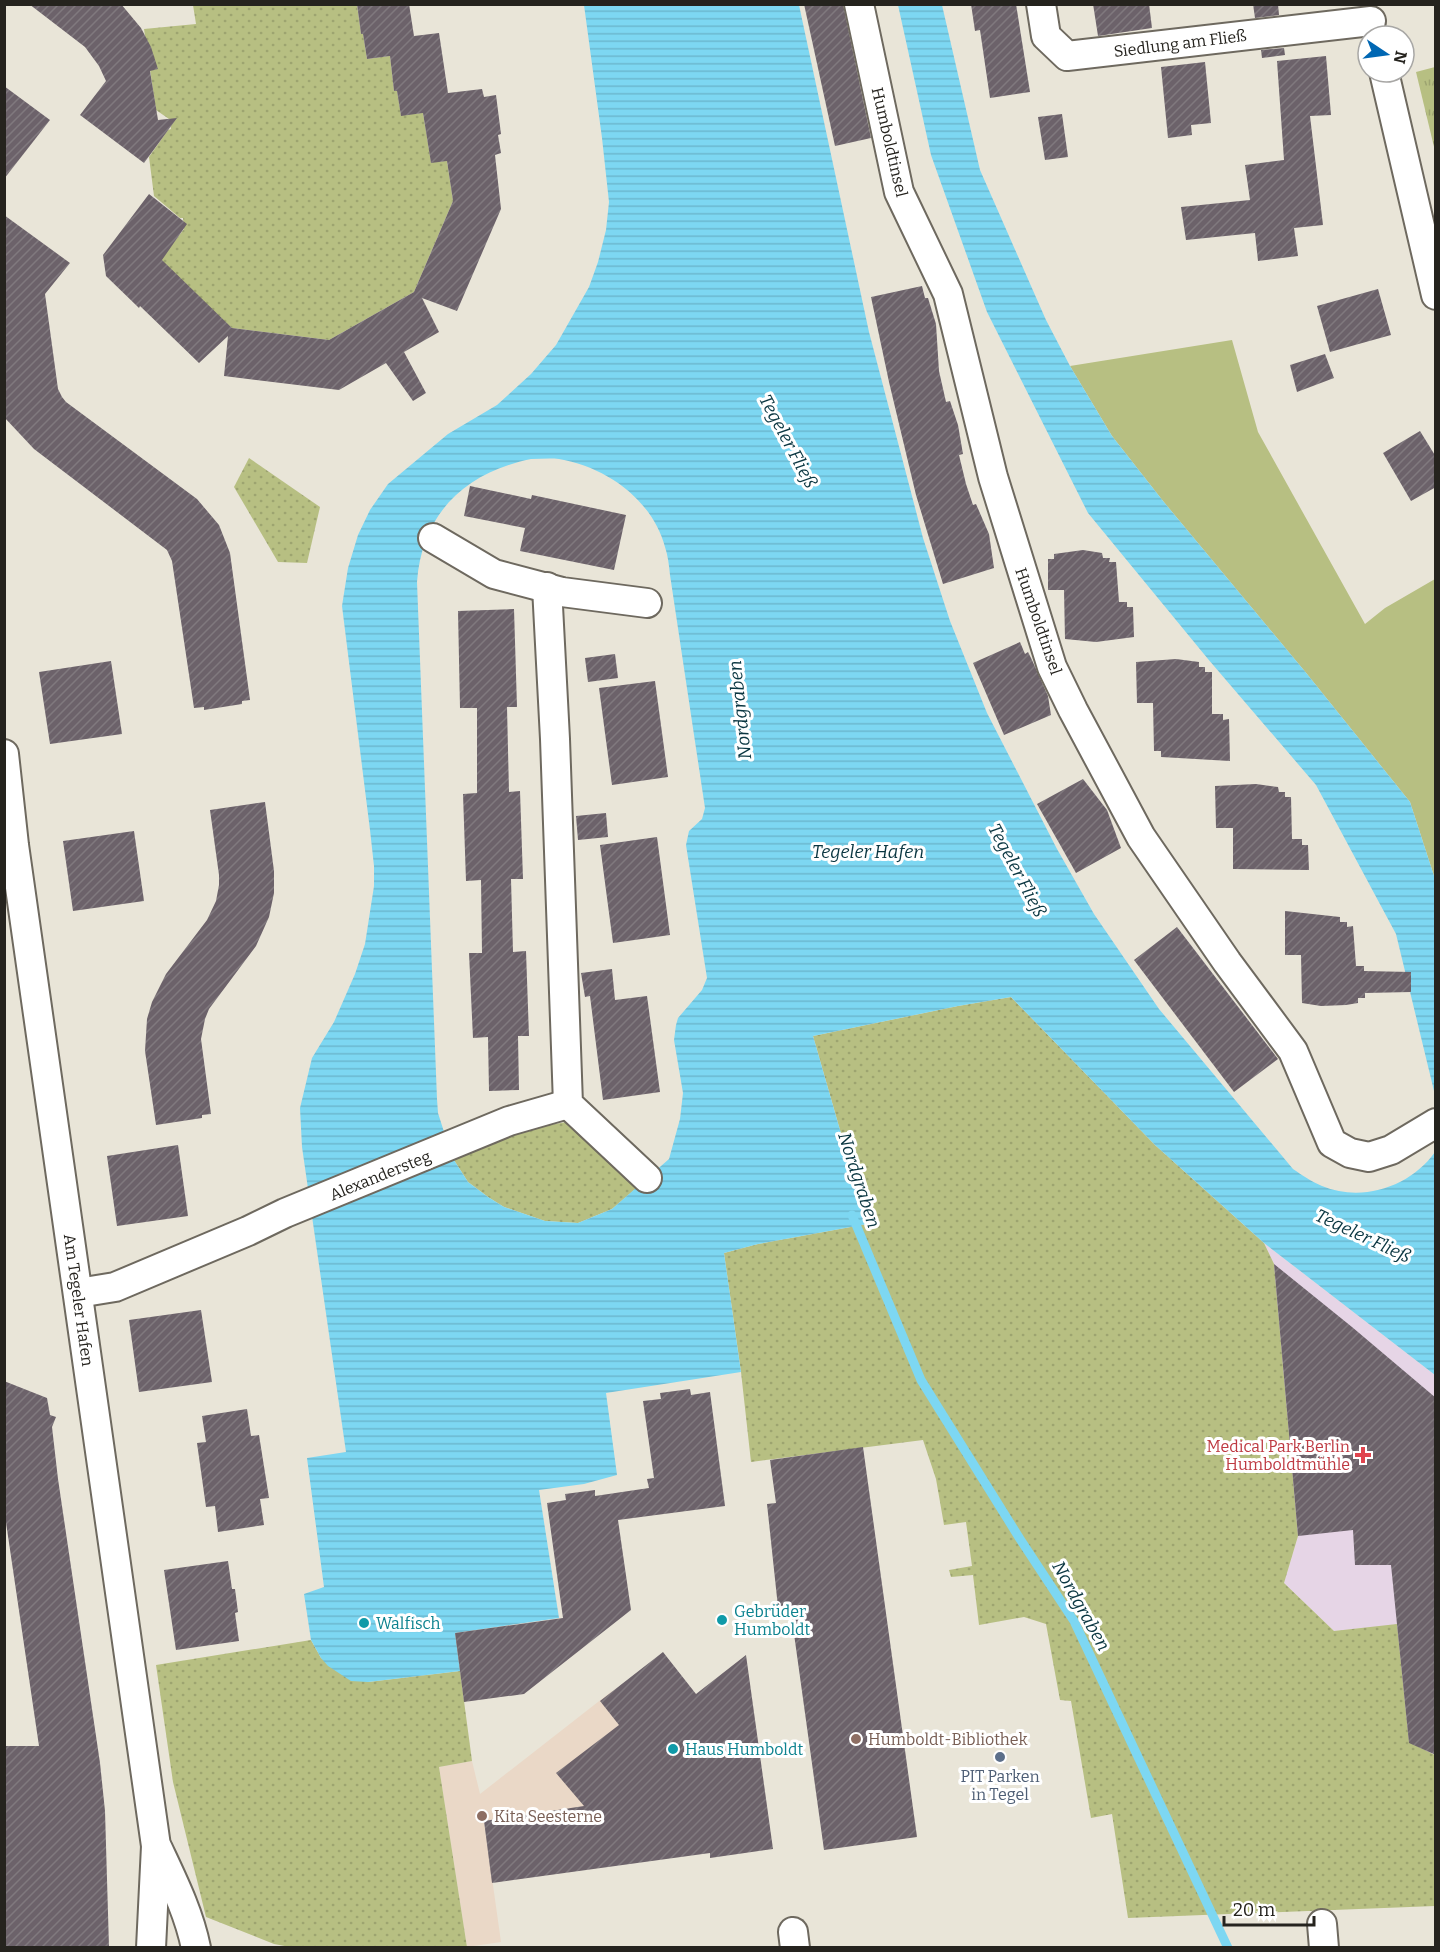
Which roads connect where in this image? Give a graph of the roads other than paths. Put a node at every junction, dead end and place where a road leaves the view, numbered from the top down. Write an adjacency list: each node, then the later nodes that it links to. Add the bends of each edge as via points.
1 (859, 4): 12 (street, Humboldtinsel, via 899,192 948,294 993,477 1052,667 1073,710 1141,837 1293,1051 1332,1143 1369,1157 1391,1150)
2 (1041, 4): 3 (street, Siedlung am Fließ, via 1046,36 1067,56)
3 (1367, 21)
4 (1387, 84): 5 (street)
5 (1436, 295)
6 (433, 538): 7 (street, via 494,574)
7 (547, 587): 8 (street); 11 (street)
8 (647, 603)
9 (4, 754): 10 (street, Am Tegeler Hafen)
10 (6, 795): 14 (street, Am Tegeler Hafen)
11 (568, 1104): 13 (street); 14 (street, Alexandersteg, via 509,1121 115,1287)
12 (1436, 1123)
13 (647, 1178)
14 (78, 1293): 15 (street, Am Tegeler Hafen)
15 (156, 1846): 16 (street, Am Tegeler Hafen); 17 (street, Am Tegeler Hafen, via 176,1886)
16 (151, 1947)
17 (196, 1947)

